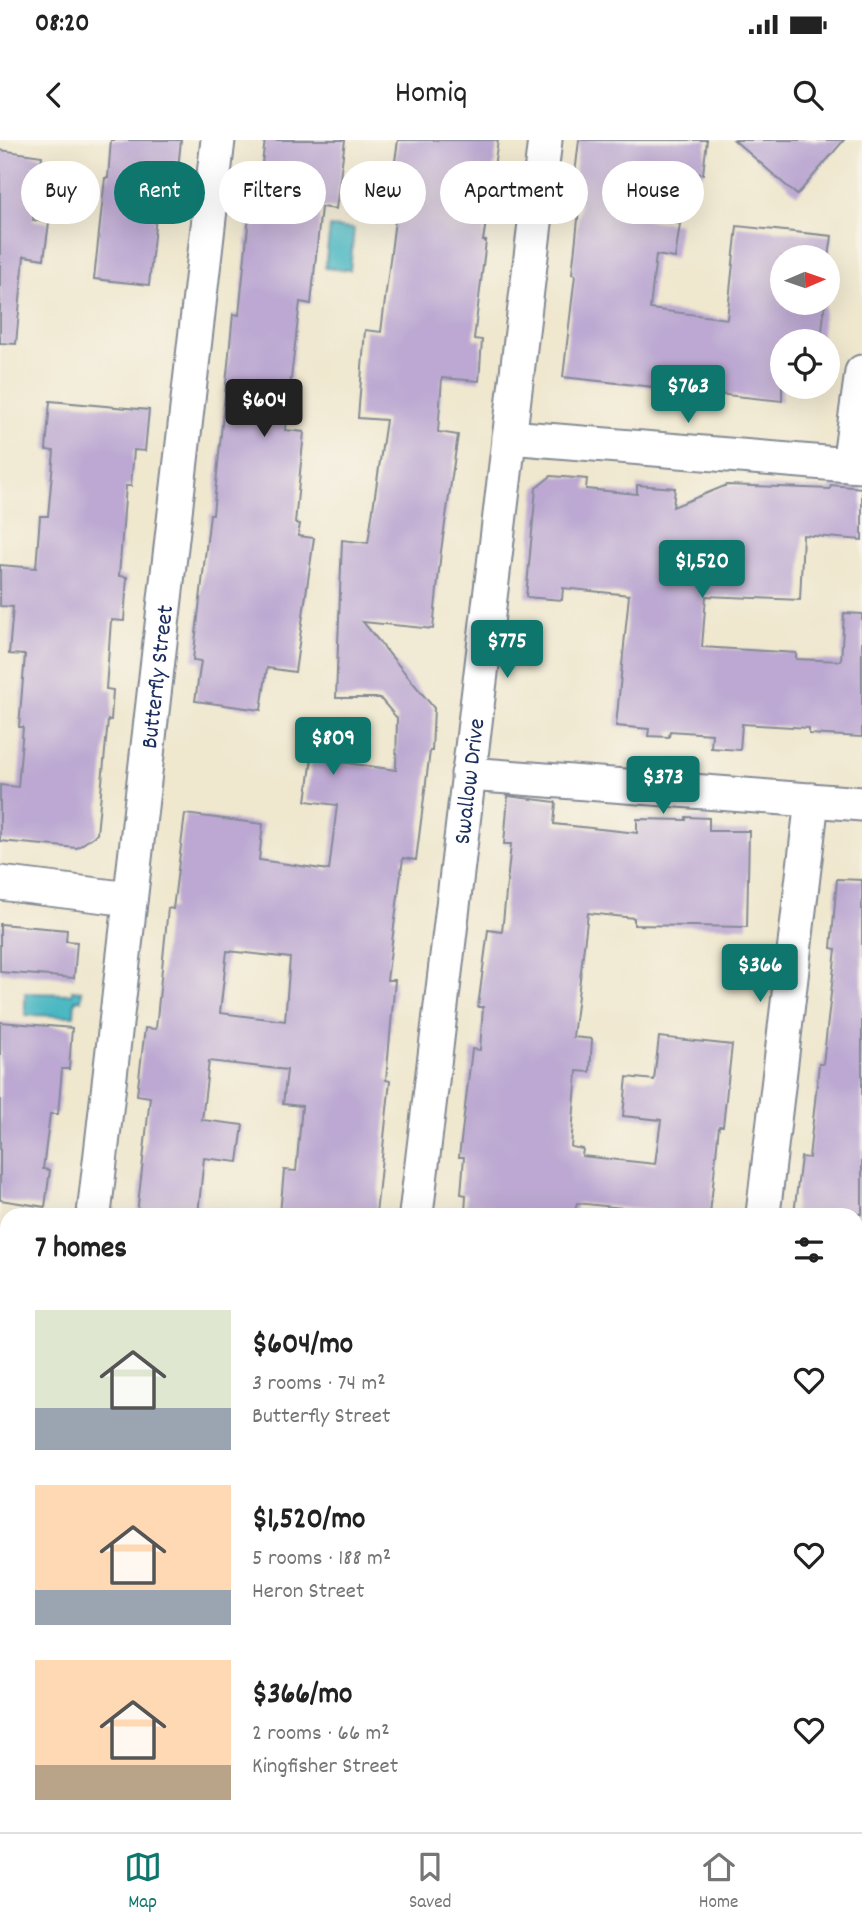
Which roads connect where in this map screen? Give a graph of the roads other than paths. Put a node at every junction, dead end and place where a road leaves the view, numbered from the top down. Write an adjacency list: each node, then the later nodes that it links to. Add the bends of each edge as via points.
1 (218, 140): 10 (street, Butterfly Street)
2 (545, 140): 4 (street, Swallow Drive)
3 (862, 372): 5 (street)
4 (509, 437): 5 (street); 6 (street, Swallow Drive)
5 (856, 466)
6 (468, 774): 7 (street); 12 (street, Swallow Drive)
7 (812, 800): 8 (street); 13 (street)
8 (862, 804)
9 (0, 883): 10 (street)
10 (130, 899): 11 (street, Butterfly Street)
11 (95, 1208)
12 (417, 1208)
13 (764, 1208)

